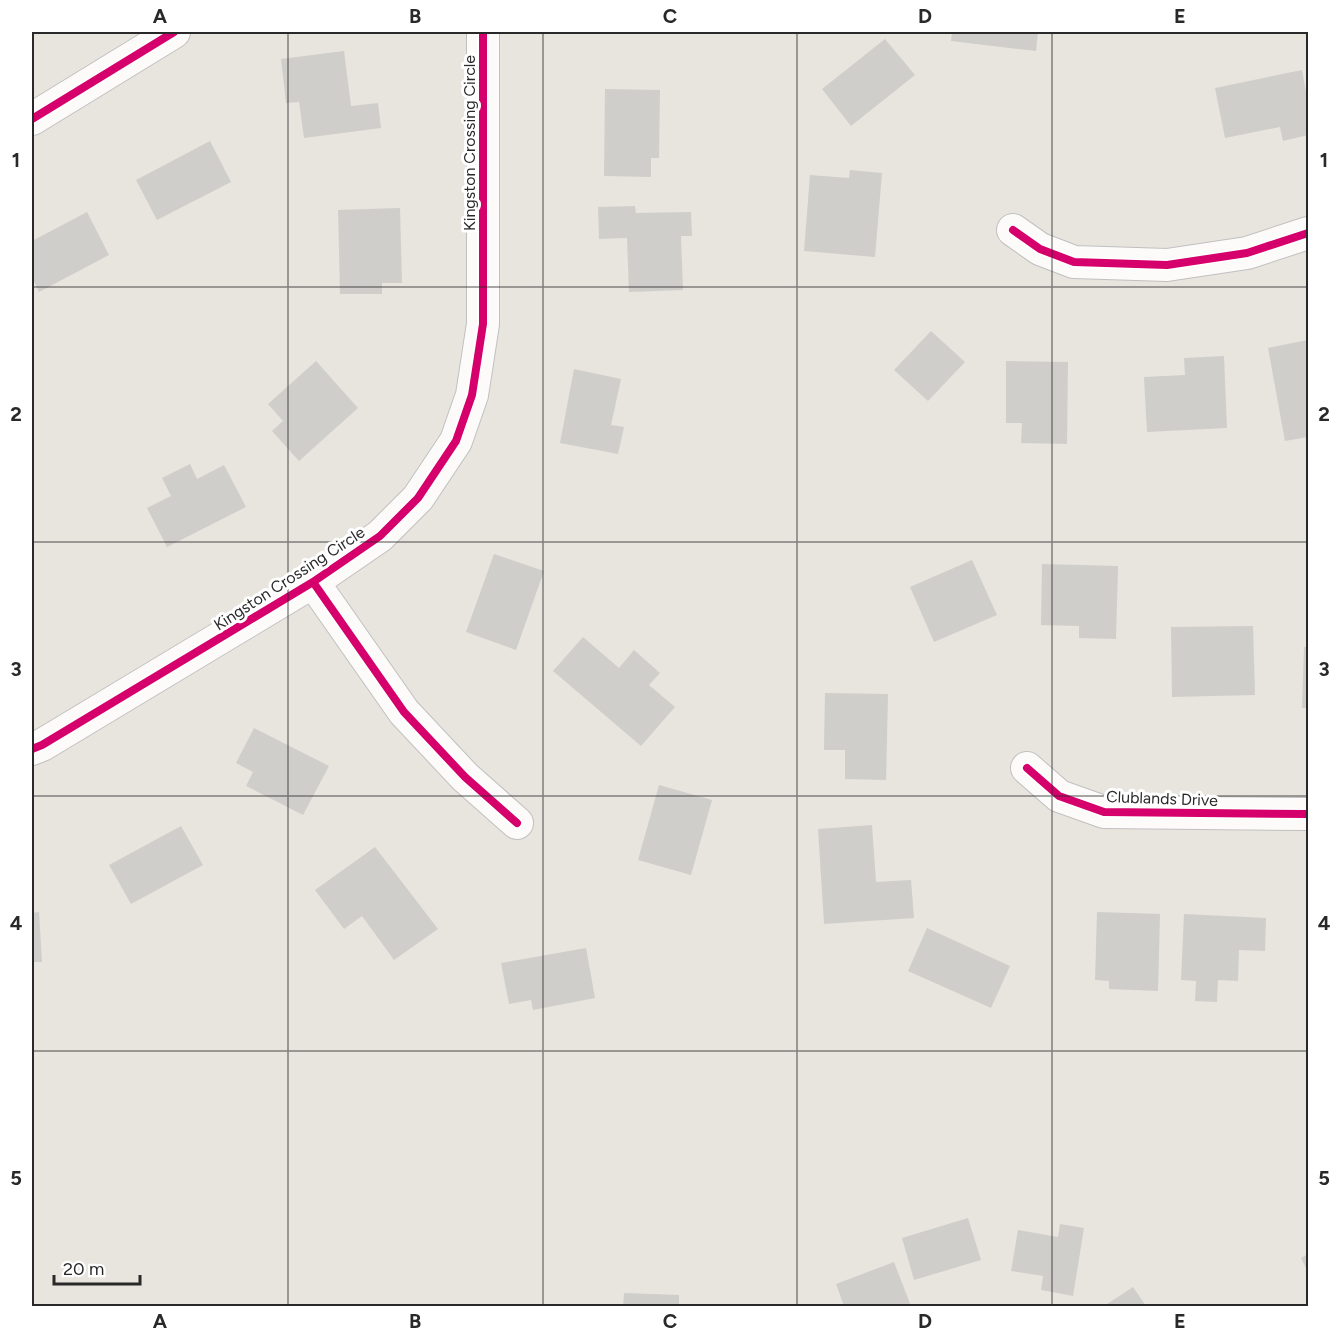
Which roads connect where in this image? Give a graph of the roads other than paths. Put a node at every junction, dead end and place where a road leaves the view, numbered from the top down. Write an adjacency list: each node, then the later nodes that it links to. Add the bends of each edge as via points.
1 (174, 32): 3 (street)
2 (483, 32): 6 (street, Kingston Crossing Circle, via 483,324 472,395 456,441 418,498 380,536)
3 (32, 119)
4 (1013, 230): 5 (street, via 1040,249 1074,262 1167,265 1247,253)
5 (1308, 233)
6 (313, 582): 7 (street, Kingston Crossing Circle); 10 (street, via 404,712 465,777)
7 (32, 748)
8 (1027, 768): 9 (street, Clublands Drive, via 1059,796 1104,812)
9 (1308, 814)
10 (517, 822)

